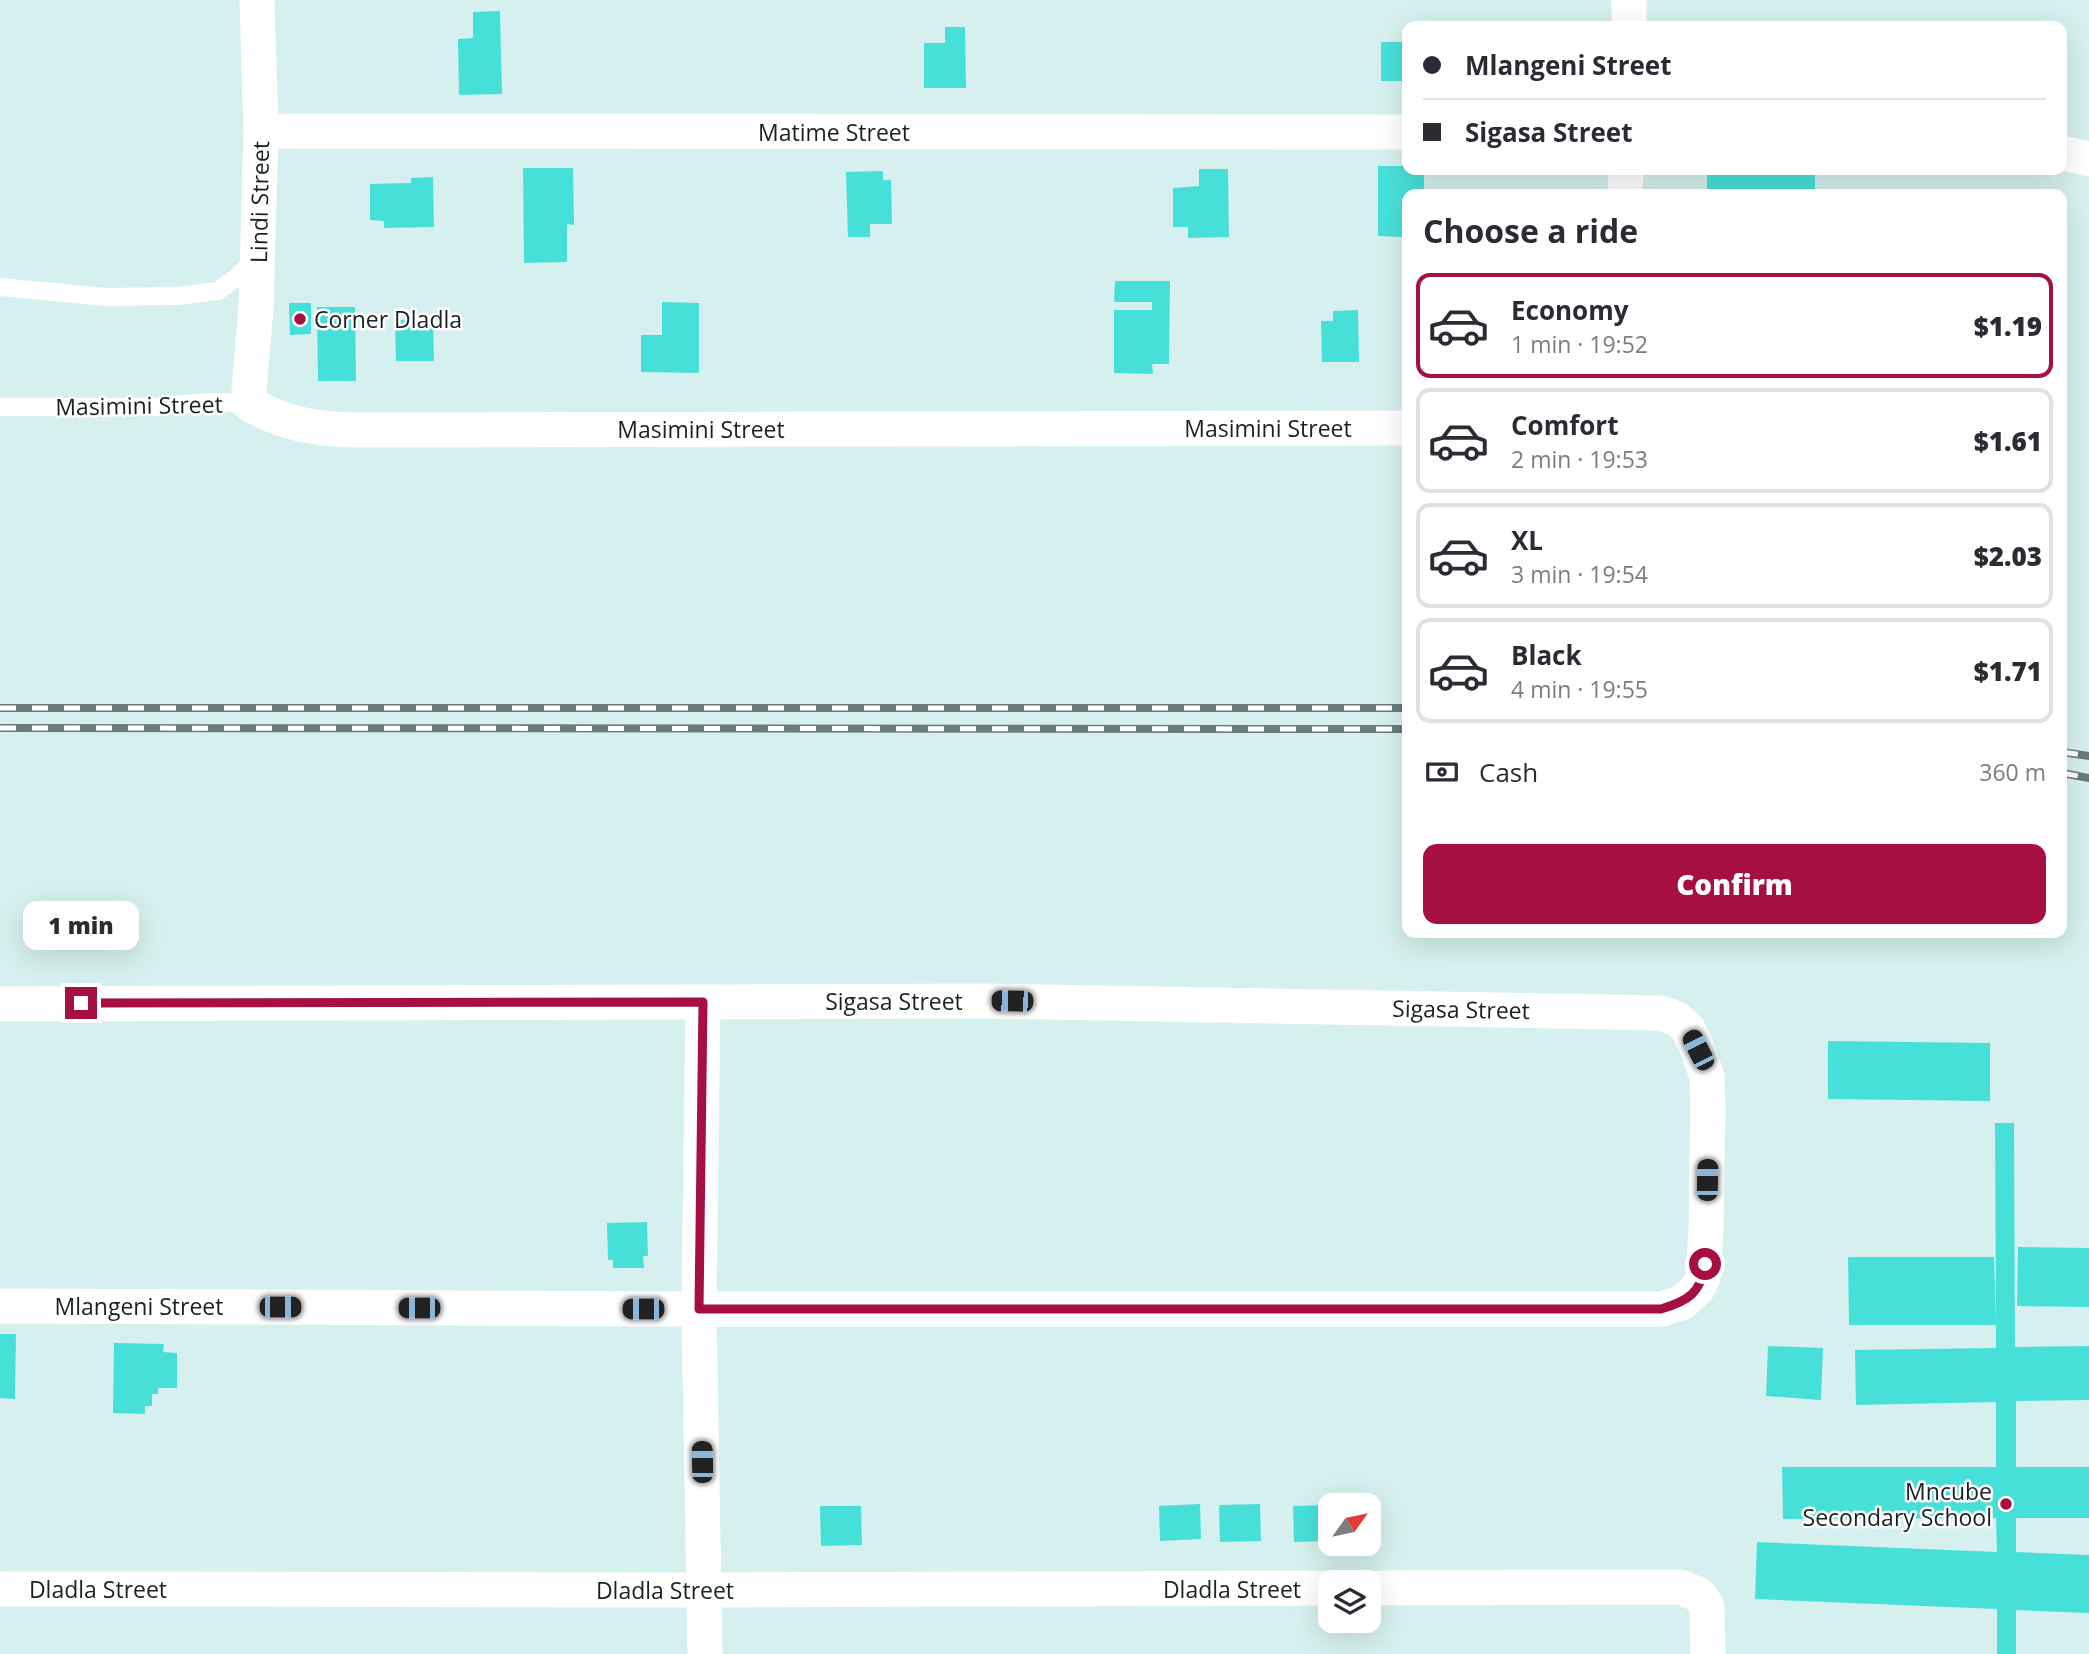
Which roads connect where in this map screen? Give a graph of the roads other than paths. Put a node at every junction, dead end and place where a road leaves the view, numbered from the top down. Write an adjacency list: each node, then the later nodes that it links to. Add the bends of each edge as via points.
1 (257, 0): 4 (street, Lindi Street)
2 (1629, 0): 3 (street)
3 (1629, 21)
4 (261, 131): 5 (street, Matime Street); 8 (street, Lindi Street)
5 (1402, 132)
6 (2067, 154): 7 (street)
7 (2089, 159)
8 (258, 255): 9 (lane, via 218,291 204,293 105,297); 10 (street, Lindi Street)
9 (0, 287)
10 (248, 403): 11 (lane, Masimini Street); 12 (street, Masimini Street, via 303,426 355,430)
11 (0, 407)
12 (1402, 428)
13 (703, 1002): 14 (street, Sigasa Street); 15 (street, Sigasa Street, via 1167,1003 1661,1013 1688,1029 1707,1077 1705,1264); 17 (street)
14 (0, 1004)
15 (1698, 1288): 17 (street, Mlangeni Street, via 1682,1303 1661,1309)
16 (0, 1306): 17 (street, Mlangeni Street)
17 (699, 1309): 21 (street)
18 (1318, 1588): 21 (street, Dladla Street)
19 (1381, 1588): 23 (street, via 1681,1587 1699,1595 1707,1606)
20 (0, 1589): 21 (street, Dladla Street)
21 (704, 1590): 22 (street)
22 (705, 1654)
23 (1708, 1654)

